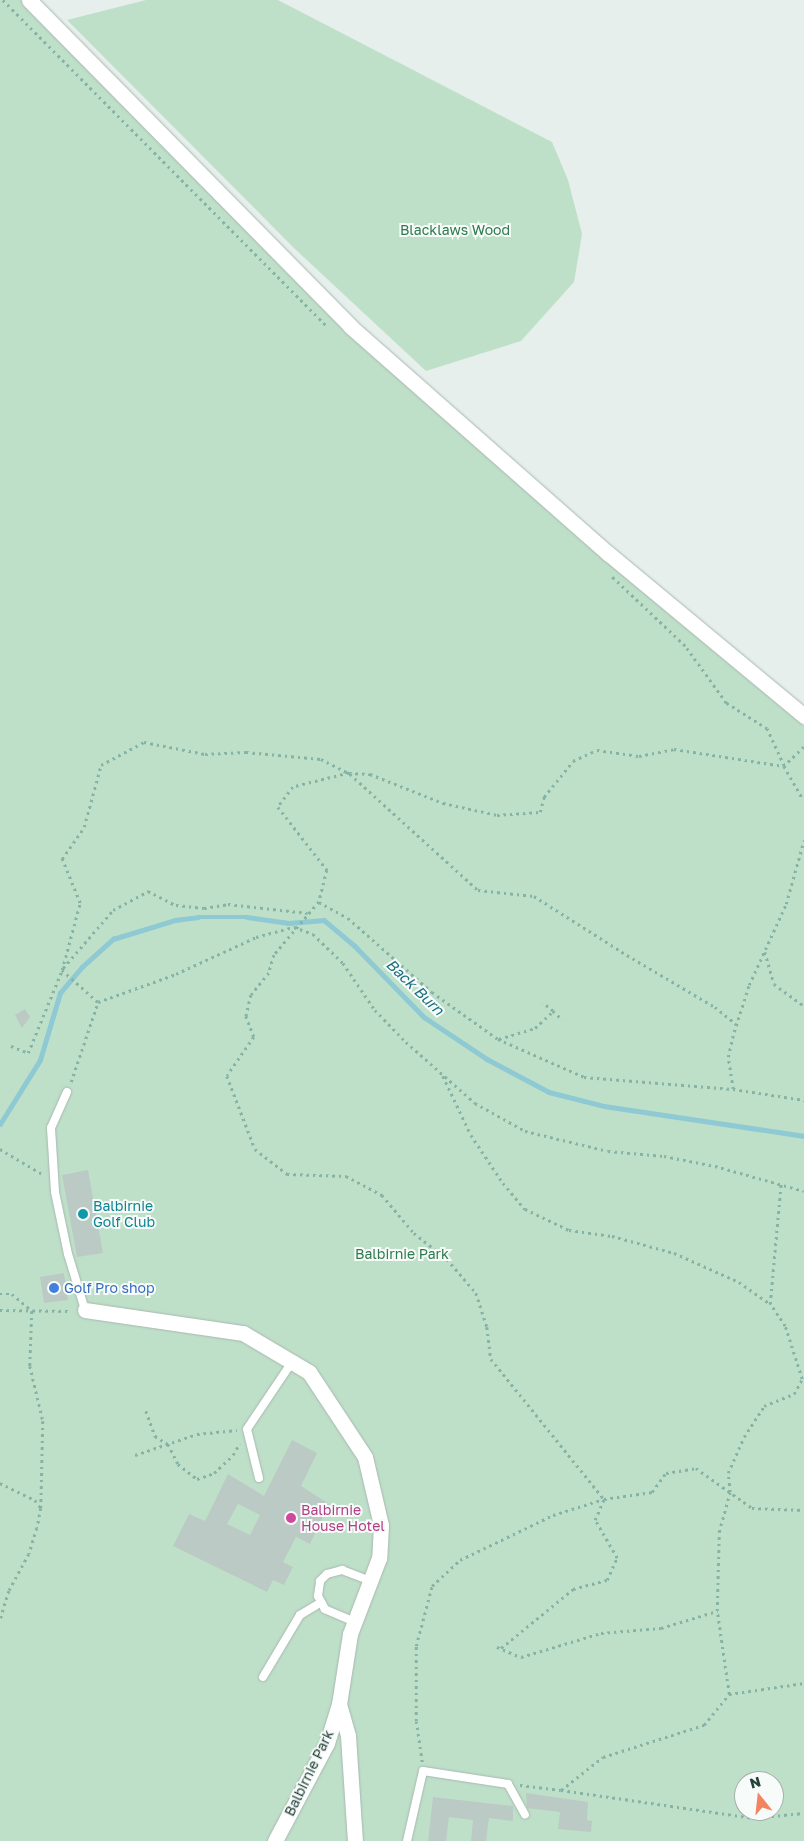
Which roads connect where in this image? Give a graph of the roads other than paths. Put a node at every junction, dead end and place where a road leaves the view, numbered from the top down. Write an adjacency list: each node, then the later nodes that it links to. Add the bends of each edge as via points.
1 (29, 0): 2 (street, via 350,326 609,554)
2 (804, 716)
3 (67, 1092): 4 (lane, via 52,1128 54,1181 68,1254)
4 (85, 1310): 5 (street, Balbirnie Park, via 243,1333)
5 (292, 1362): 6 (lane, via 246,1429); 7 (street, Balbirnie Park, via 310,1372 364,1457 381,1525 379,1558)
6 (259, 1478)
7 (371, 1581): 8 (lane, via 334,1570 320,1581); 9 (street, Balbirnie Park)
8 (320, 1603): 9 (lane, via 332,1613); 10 (lane, via 300,1615)
9 (356, 1622): 11 (street, Balbirnie Park, via 350,1634)
10 (263, 1677)
11 (339, 1704): 13 (street, Balbirnie Park, via 327,1743); 14 (street, Balbirnie Park, via 348,1736)
12 (525, 1815): 15 (lane, via 508,1784 423,1771)
13 (275, 1841)
14 (355, 1841)
15 (407, 1841)

